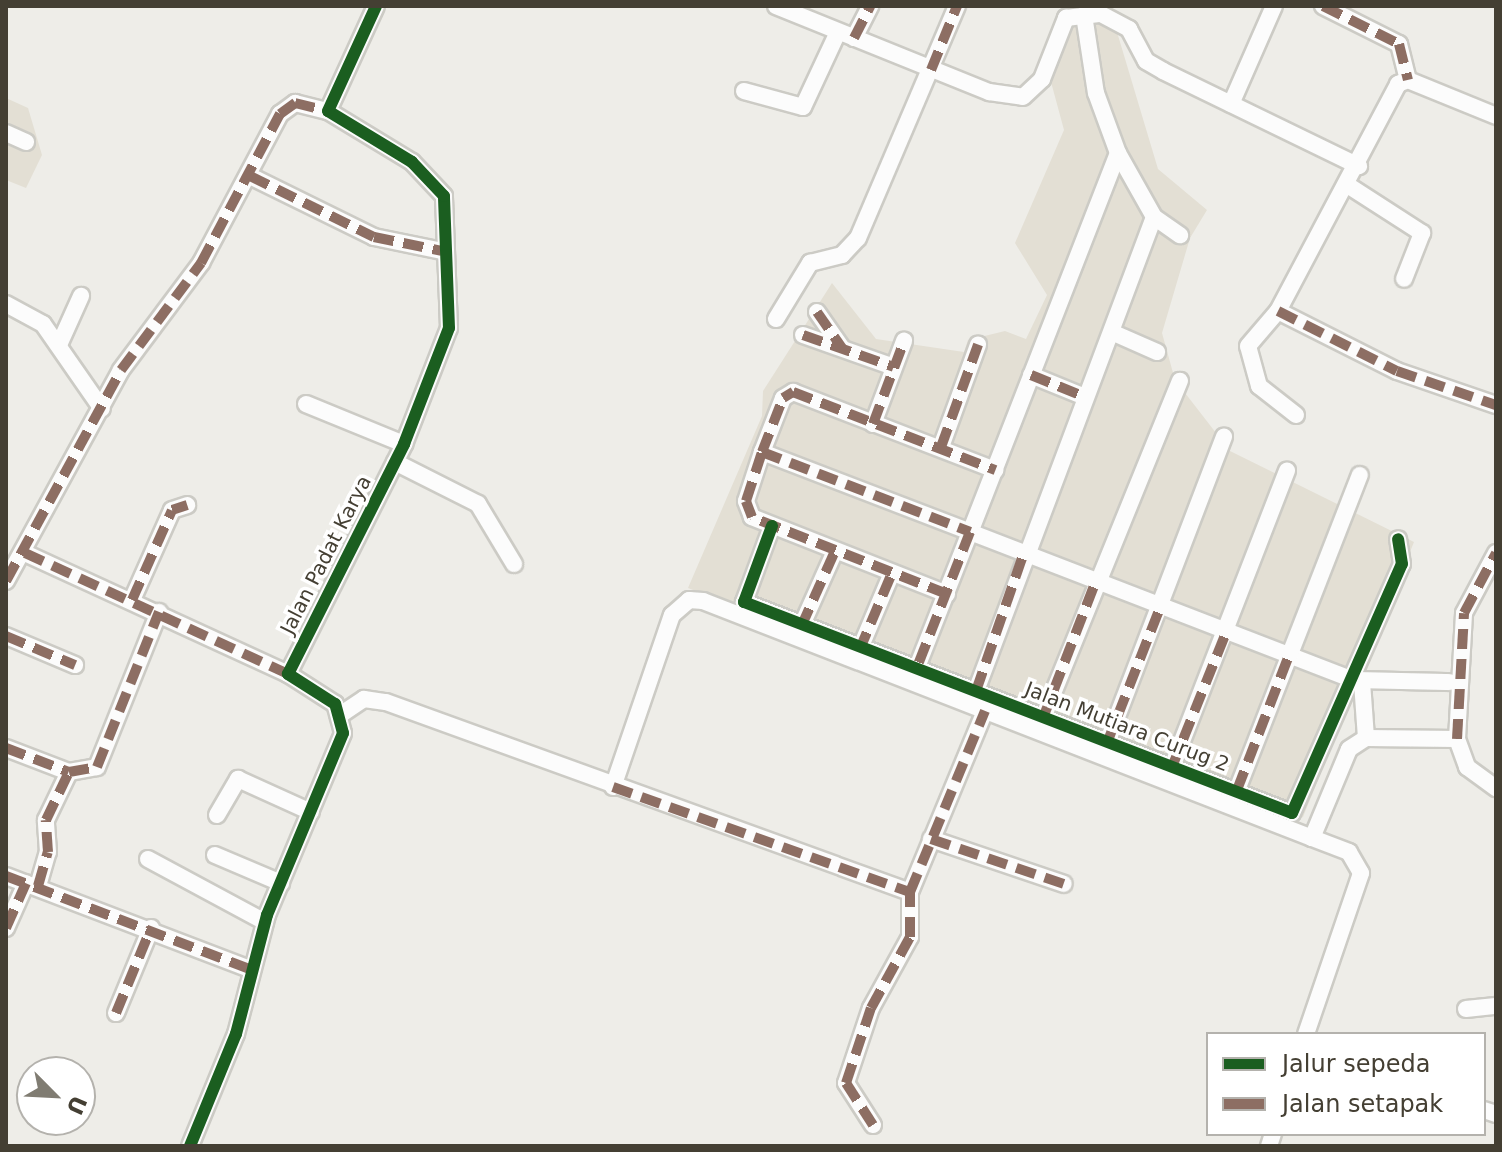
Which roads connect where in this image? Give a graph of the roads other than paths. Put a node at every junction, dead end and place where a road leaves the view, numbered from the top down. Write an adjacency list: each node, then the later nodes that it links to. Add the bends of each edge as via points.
1 (376, 6): 13 (street)
2 (776, 6): 8 (street)
3 (870, 6): 8 (street)
4 (957, 6): 9 (street)
5 (1274, 6): 12 (street)
6 (1323, 6): 10 (street, via 1399,44)
7 (1084, 15): 9 (street, via 1066,18 1042,79 1023,97); 12 (street, via 1116,20 1146,61); 17 (street, via 1096,93)
8 (846, 35): 9 (street); 11 (street, via 803,107)
9 (931, 70): 29 (street, via 852,247 810,263)
10 (1408, 80): 14 (street); 18 (street, via 1391,95)
11 (744, 91)
12 (1231, 104): 18 (street)
13 (328, 111): 19 (street, via 288,106); 23 (street, Jalan Padat Karya, via 412,162 444,196)
14 (1496, 116)
15 (6, 133): 16 (street)
16 (26, 142)
17 (1118, 153): 21 (street); 38 (street)
18 (1359, 166): 20 (street)
19 (250, 176): 23 (street, via 374,237); 43 (street)
20 (1349, 186): 24 (street, via 1422,233); 27 (street)
21 (1154, 217): 22 (street); 30 (street)
22 (1180, 235)
23 (442, 251): 47 (street, Jalan Padat Karya, via 449,328)
24 (1404, 279)
25 (81, 296): 33 (street)
26 (6, 304): 33 (street, via 43,324)
27 (1278, 311): 42 (street, via 1397,371); 44 (street, via 1248,346 1259,386)
28 (817, 312): 35 (street)
29 (776, 319)
30 (1116, 334): 36 (street); 40 (street)
31 (803, 335): 35 (street)
32 (904, 341): 37 (street)
33 (59, 345): 43 (street)
34 (978, 345): 48 (street)
35 (842, 348): 37 (street)
36 (1157, 352)
37 (894, 367): 45 (street)
38 (1031, 375): 40 (street); 51 (street)
39 (1180, 381): 65 (street, Jalan Mutiara Curug 2)
40 (1085, 397): 59 (street)
41 (306, 404): 47 (street)
42 (1496, 405)
43 (102, 409): 60 (street)
44 (1296, 415)
45 (873, 424): 48 (street); 49 (street, via 790,392)
46 (1224, 437): 68 (street, Jalan Mutiara Curug 2)
47 (404, 444): 50 (street, Jalan Padat Karya)
48 (941, 447): 51 (street)
49 (762, 452): 55 (street, via 748,511); 56 (street)
50 (395, 462): 62 (street, via 478,504); 77 (street, Jalan Padat Karya)
51 (995, 470): 56 (street)
52 (1287, 471): 71 (street, Jalan Mutiara Curug 2)
53 (1360, 475): 74 (street, Jalan Mutiara Curug 2)
54 (187, 505): 67 (street, via 172,510)
55 (772, 526): 58 (street); 70 (street, Jalan Mutiara Curug 2, via 743,600)
56 (970, 532): 59 (street); 66 (street)
57 (1398, 539): 78 (street, Jalan Mutiara Curug 2, via 1402,564)
58 (835, 551): 63 (street); 70 (street)
59 (1024, 552): 65 (street); 80 (street)
60 (25, 553): 64 (street); 67 (street)
61 (1496, 553): 85 (street, via 1464,613)
62 (514, 564)
63 (892, 573): 66 (street); 73 (street)
64 (6, 581)
65 (1096, 581): 68 (street); 83 (street, Jalan Mutiara Curug 2)
66 (947, 594): 76 (street)
67 (132, 600): 69 (street)
68 (1161, 605): 71 (street); 86 (street, Jalan Mutiara Curug 2)
69 (159, 612): 77 (street); 89 (street, via 100,765)
70 (801, 627): 73 (street, Jalan Mutiara Curug 2)
71 (1227, 630): 74 (street); 88 (street, Jalan Mutiara Curug 2)
72 (6, 636): 75 (street)
73 (859, 651): 76 (street, Jalan Mutiara Curug 2)
74 (1290, 653): 78 (street); 92 (street, Jalan Mutiara Curug 2)
75 (75, 665)
76 (916, 670): 80 (street, Jalan Mutiara Curug 2)
77 (288, 674): 82 (street, via 322,692)
78 (1357, 681): 79 (street); 84 (street); 92 (street, Jalan Mutiara Curug 2, via 1297,811)
79 (1449, 682)
80 (976, 691): 83 (street, Jalan Mutiara Curug 2)
81 (985, 711): 90 (street, via 689,600 672,615); 95 (street); 96 (street)
82 (340, 715): 90 (street, via 364,699 386,702); 93 (street, via 339,749)
83 (1043, 718): 86 (street, Jalan Mutiara Curug 2)
84 (1366, 738): 85 (street); 95 (street, via 1341,765)
85 (1457, 739): 91 (street, via 1467,767)
86 (1107, 743): 88 (street, Jalan Mutiara Curug 2)
87 (6, 748): 89 (street)
88 (1172, 767): 92 (street, Jalan Mutiara Curug 2)
89 (69, 772): 102 (street, via 46,820 48,852)
90 (613, 787): 103 (street)
91 (1496, 788)
92 (1237, 790)
93 (311, 812): 94 (street, via 238,779); 100 (street)
94 (217, 815)
95 (1312, 838): 111 (street, via 1349,852 1361,873)
96 (931, 839): 101 (street); 103 (street)
97 (215, 855): 100 (street)
98 (148, 859): 104 (street)
99 (6, 876): 102 (street)
100 (281, 883): 104 (street)
101 (1064, 884)
102 (32, 885): 105 (street); 106 (street)
103 (910, 892): 112 (street, via 910,937 871,1008 846,1083)
104 (265, 922): 107 (street)
105 (6, 928)
106 (151, 928): 107 (street); 110 (street)
107 (252, 970): 113 (street, via 236,1034)
108 (1496, 1006): 109 (street)
109 (1466, 1009)
110 (116, 1013)
111 (1307, 1032)
112 (873, 1125)
113 (190, 1146)

